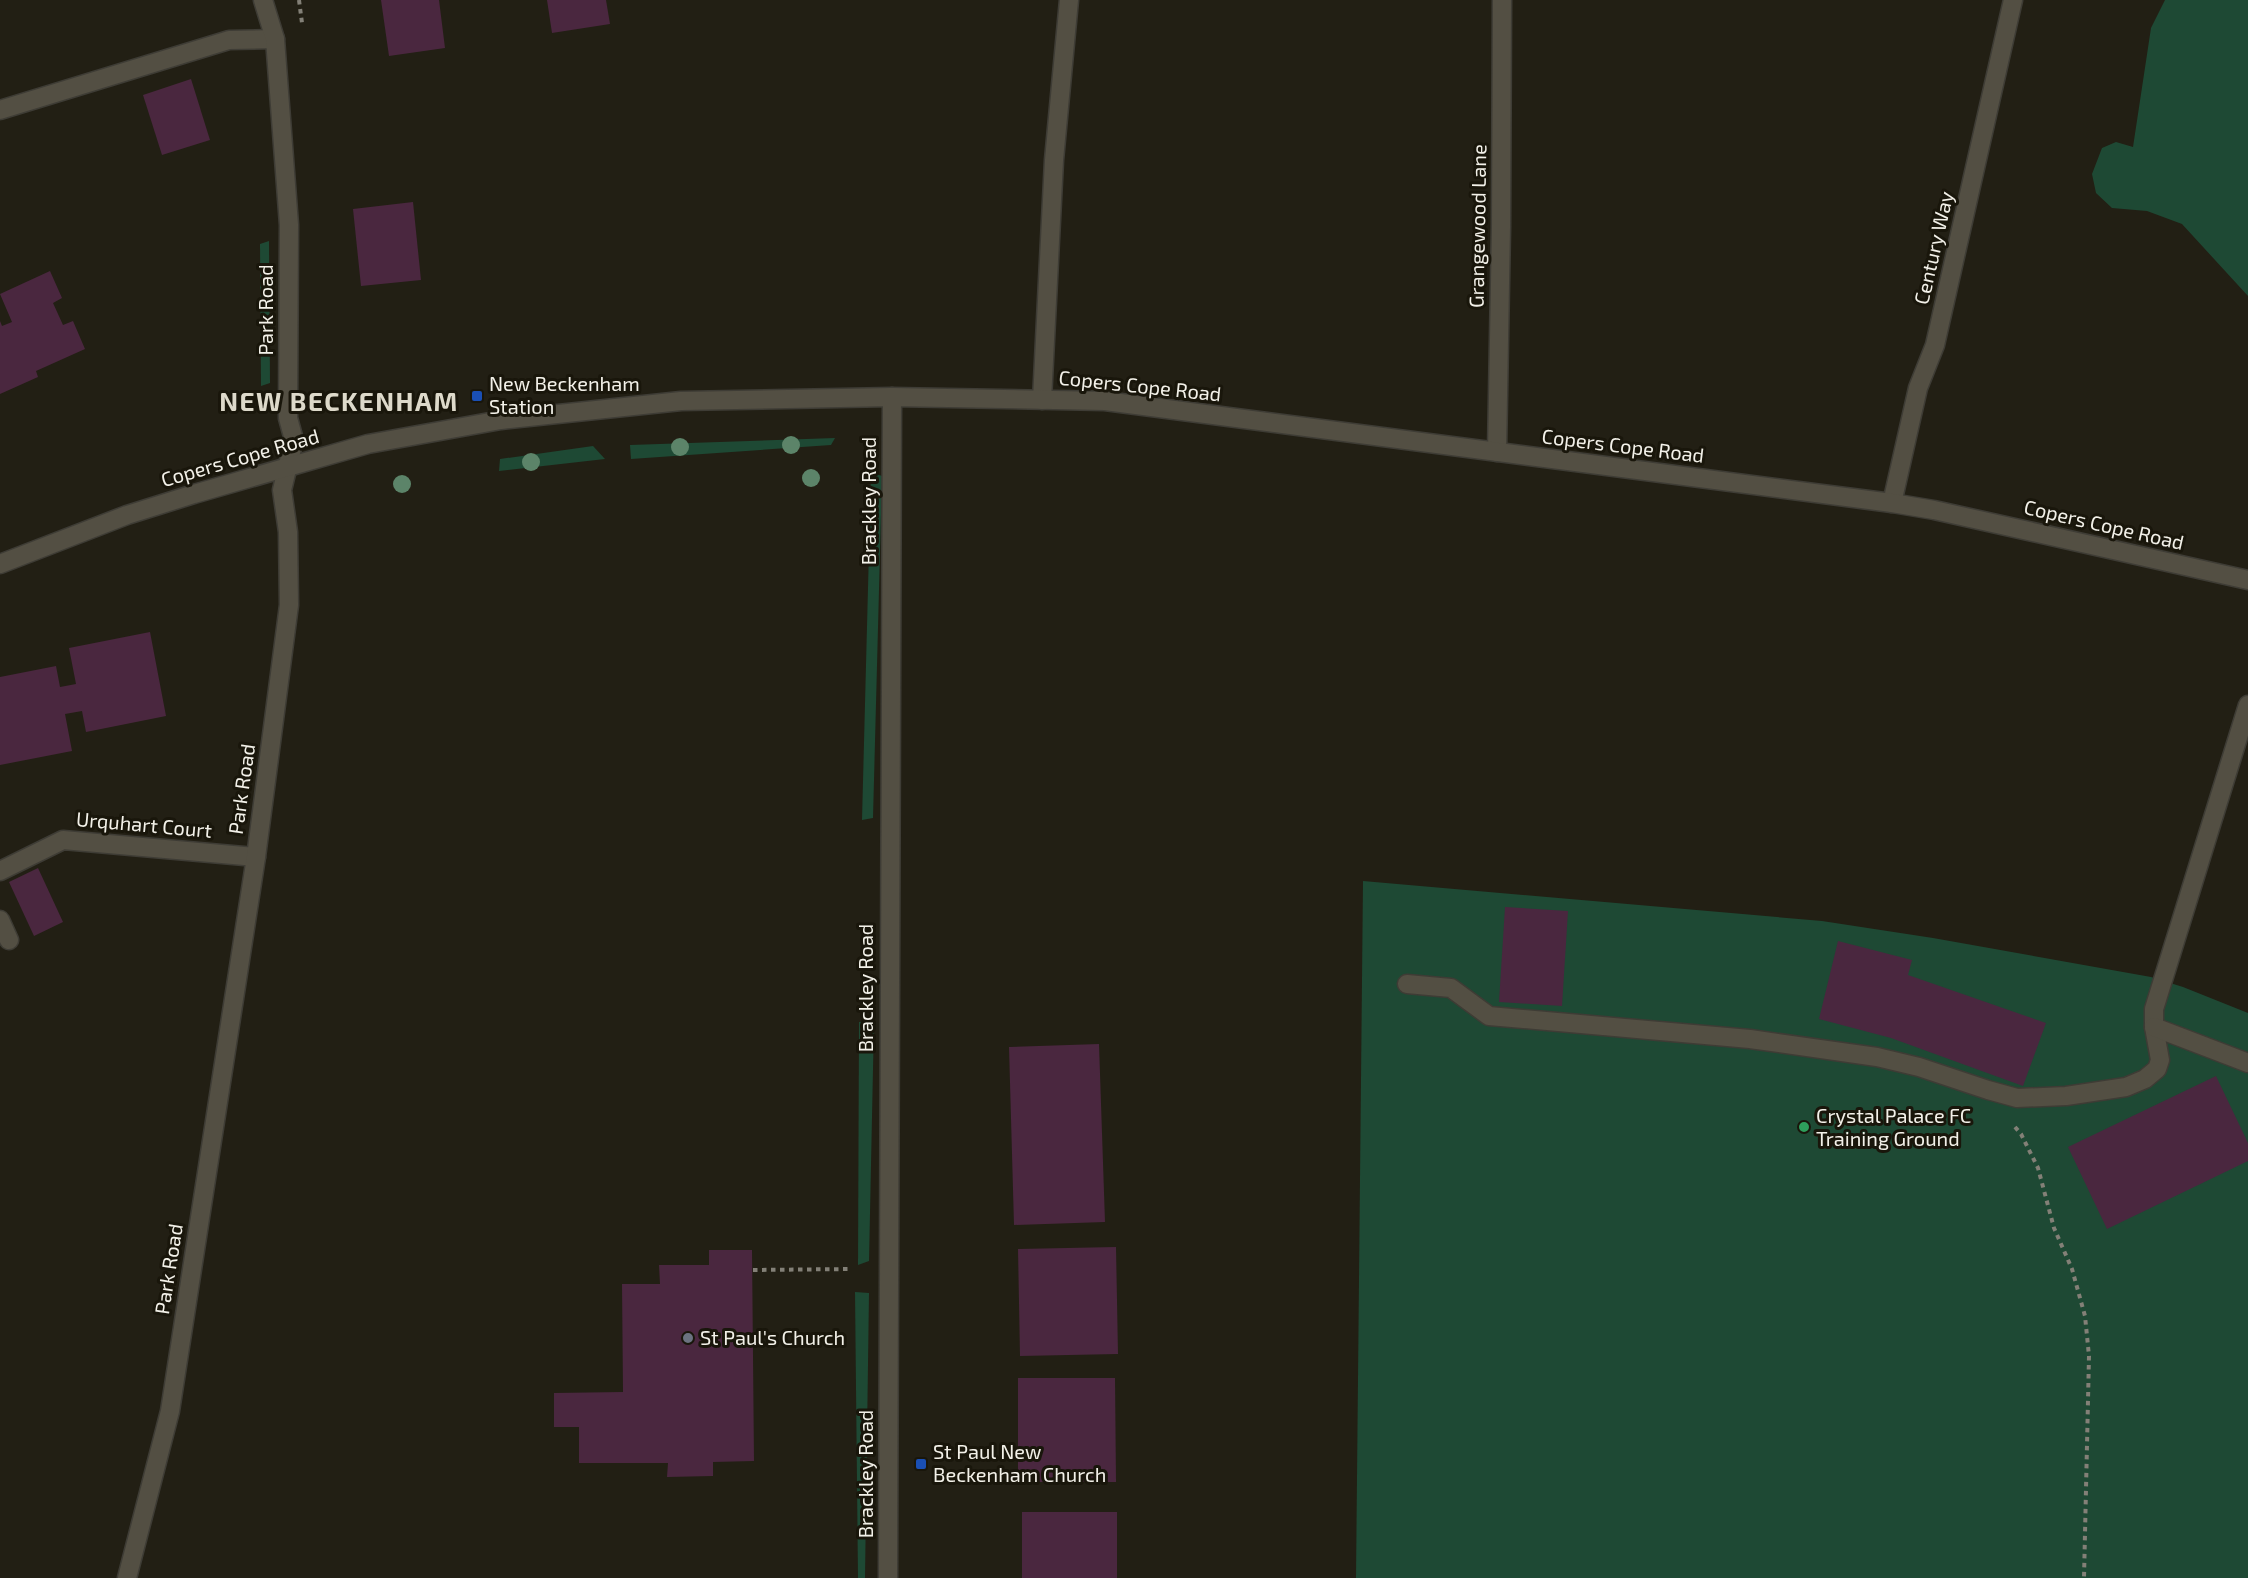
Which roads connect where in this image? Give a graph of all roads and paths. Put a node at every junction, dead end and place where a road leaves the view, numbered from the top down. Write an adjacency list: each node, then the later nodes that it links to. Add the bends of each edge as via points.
1 (263, 0): 5 (street, Park Road)
2 (1069, 0): 8 (street, via 1054,160)
3 (1502, 0): 9 (street, Grangewood Lane)
4 (2013, 0): 11 (street, Century Way, via 1935,345 1918,388)
5 (274, 39): 6 (street, via 229,40); 10 (street, Park Road, via 289,225 288,418 294,440)
6 (0, 110)
7 (891, 397): 8 (street, Copers Cope Road); 10 (street, Copers Cope Road, via 681,401 501,420 368,444); 26 (street, Brackley Road)
8 (1042, 400): 9 (street, Copers Cope Road, via 1105,401)
9 (1497, 452): 11 (street, Copers Cope Road)
10 (289, 466): 12 (street, Copers Cope Road, via 127,515); 15 (street, Park Road, via 282,490 288,532 289,605)
11 (1892, 503): 13 (street, Copers Cope Road)
12 (0, 564)
13 (2248, 580)
14 (2248, 705): 20 (street, via 2154,1009)
15 (256, 857): 16 (street, Urquhart Court, via 63,840); 25 (street, Park Road, via 170,1411)
16 (0, 871)
17 (0, 920): 18 (street)
18 (9, 940)
19 (1407, 984): 22 (street, via 1451,988 1490,1016 1750,1039 1877,1057)
20 (2154, 1027): 21 (street); 22 (street, via 2160,1060 2157,1069 2145,1079 2066,1096 2017,1098)
21 (2248, 1063)
22 (1988, 1090): 27 (path, via 2021,1134 2038,1168 2085,1316 2089,1356)
23 (851, 1269): 24 (path)
24 (753, 1270)
25 (127, 1578)
26 (888, 1578)
27 (2084, 1578)

